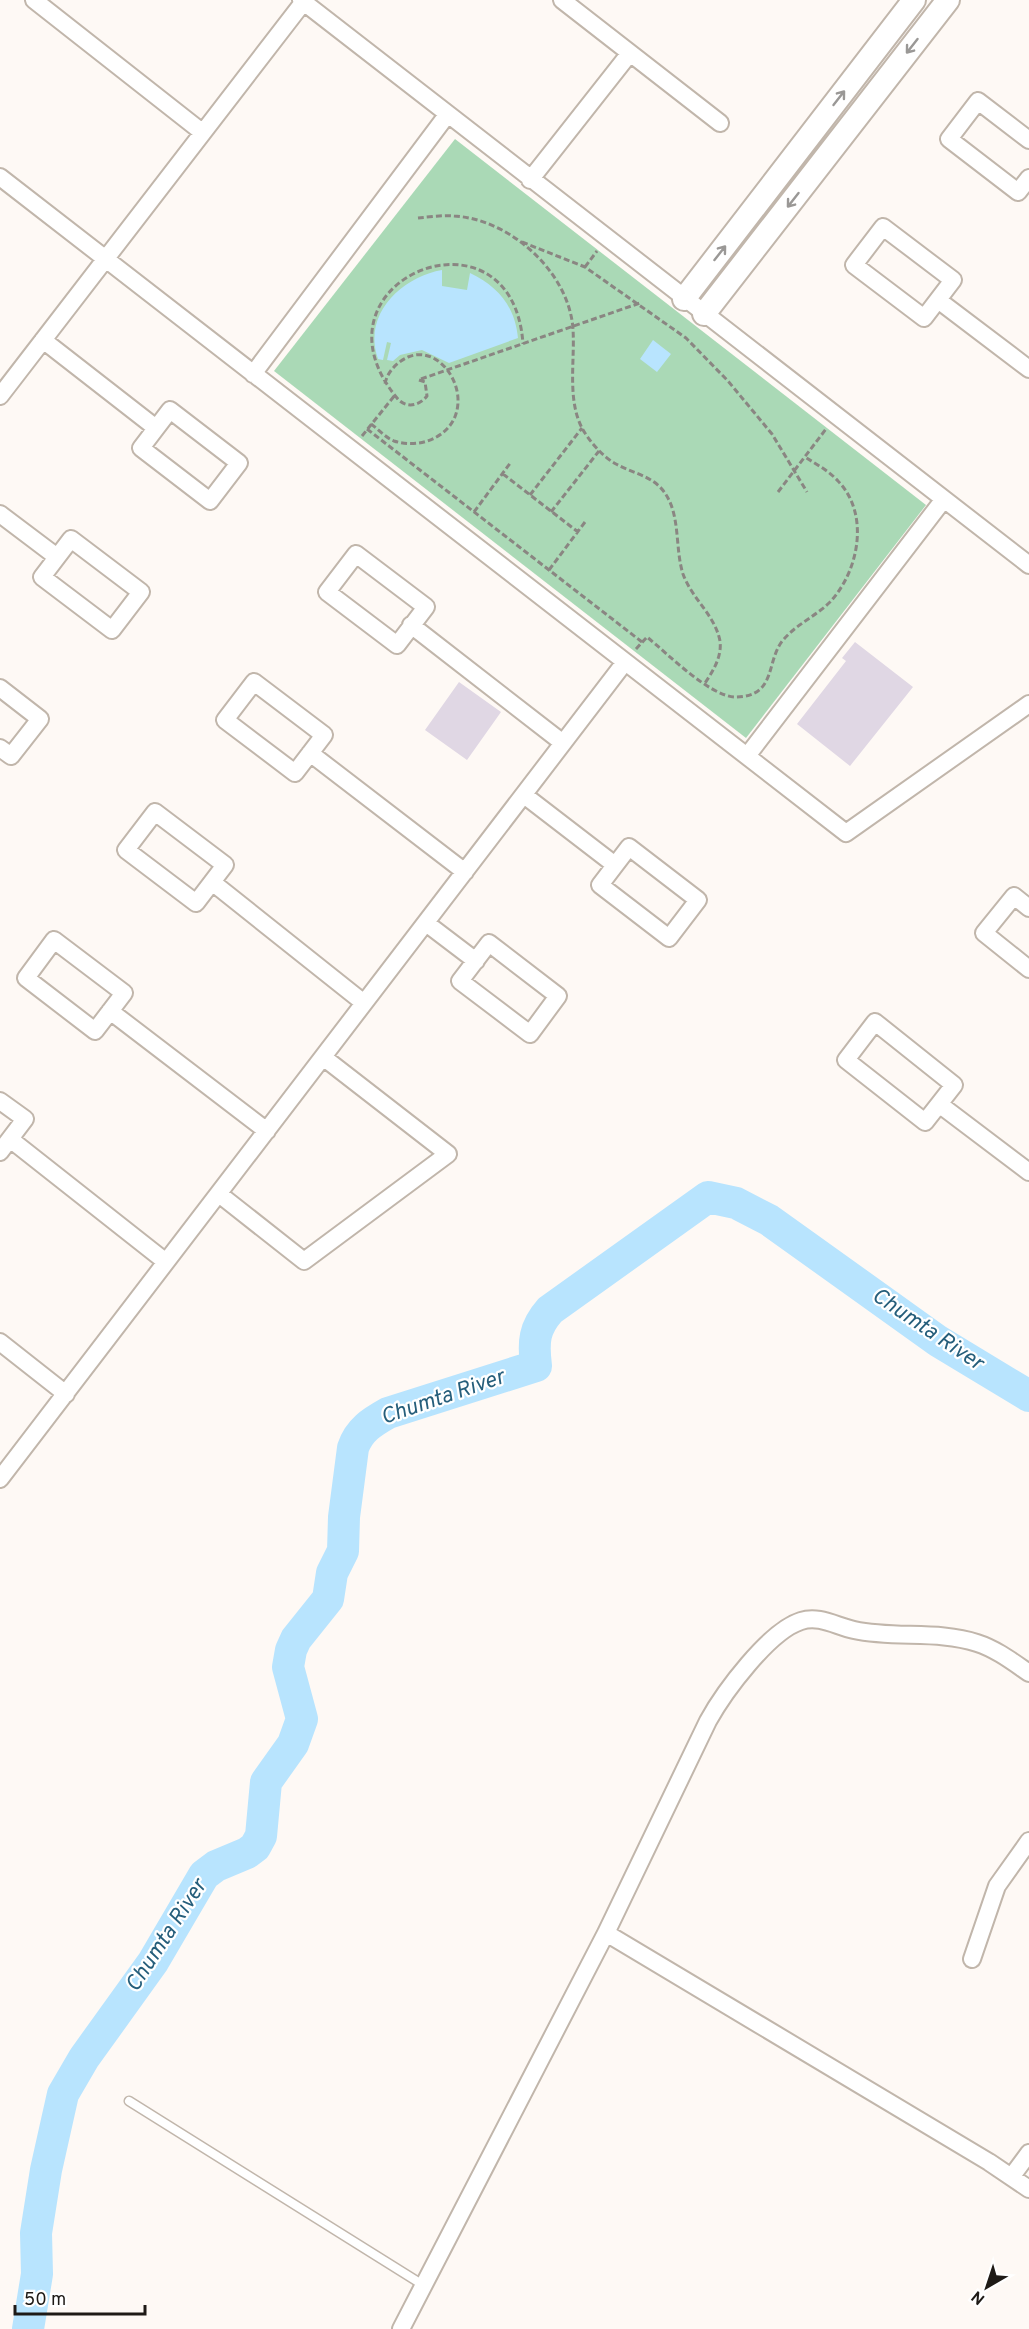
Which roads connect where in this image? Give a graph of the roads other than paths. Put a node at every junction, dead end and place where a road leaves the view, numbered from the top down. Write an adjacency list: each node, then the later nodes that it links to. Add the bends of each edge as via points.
1 (34, 0): 9 (street)
2 (562, 0): 6 (street)
3 (914, 0): 15 (street, one-way to 3)
4 (948, 0): 17 (street, one-way to 17)
5 (303, 1): 7 (street); 9 (street)
6 (630, 53): 8 (street); 13 (street)
7 (447, 115): 13 (street); 20 (street)
8 (720, 123)
9 (202, 132): 14 (street)
10 (1029, 140): 12 (street, via 978,101 949,139 1018,192)
11 (0, 177): 14 (street)
12 (1029, 178)
13 (530, 180): 15 (street)
14 (105, 259): 18 (street); 20 (street)
15 (684, 299): 17 (street)
16 (938, 300): 16 (street, via 953,280 883,227 854,265 924,318); 19 (street)
17 (704, 314): 23 (street)
18 (43, 340): 21 (street); 22 (street)
19 (1029, 369)
20 (254, 374): 28 (street)
21 (2, 390)
22 (156, 428): 22 (street, via 141,448 210,501 239,463 170,410)
23 (944, 499): 26 (street); 34 (street)
24 (0, 514): 25 (street)
25 (57, 557): 25 (street, via 42,577 112,630 141,592 71,539)
26 (1029, 565)
27 (411, 626): 27 (street, via 426,607 356,554 327,592 397,645); 31 (street)
28 (626, 662): 31 (street); 34 (street)
29 (0, 688): 32 (street, via 40,718 11,756)
30 (1029, 704): 34 (street, via 846,833)
31 (563, 743): 35 (street)
32 (0, 748)
33 (310, 753): 33 (street, via 324,735 254,682 225,720 295,773); 37 (street)
34 (747, 756)
35 (524, 795): 36 (street); 37 (street)
36 (615, 865): 36 (street, via 600,885 669,938 698,900 629,847)
37 (465, 872): 40 (street)
38 (212, 882): 38 (street, via 225,865 155,813 126,850 196,903); 43 (street)
39 (1029, 908): 42 (street, via 1014,896 984,933)
40 (426, 923): 41 (street); 43 (street)
41 (476, 961): 41 (street, via 460,981 530,1034 558,996 489,943)
42 (1029, 969)
43 (364, 1003): 45 (street)
44 (110, 1011): 44 (street, via 124,993 54,940 26,978 95,1031); 48 (street)
45 (323, 1057): 48 (street); 51 (street, via 448,1154 304,1261)
46 (0, 1101): 49 (street, via 25,1119)
47 (939, 1104): 47 (street, via 954,1084 875,1023 846,1060 925,1122); 50 (street)
48 (267, 1131): 51 (street)
49 (5, 1146): 52 (street)
50 (1029, 1172)
51 (219, 1194): 52 (street)
52 (166, 1262): 54 (street)
53 (0, 1342): 54 (street)
54 (66, 1394): 55 (street)
55 (0, 1479)
56 (1029, 1673): 58 (street, via 992,1650 964,1640 871,1634 810,1618 793,1624 766,1646 714,1711)
57 (1029, 1841): 59 (street, via 997,1886)
58 (606, 1933): 62 (street); 64 (street)
59 (972, 1959)
60 (129, 2101): 64 (lane)
61 (1029, 2153): 62 (street)
62 (1012, 2176): 63 (street)
63 (1029, 2189)
64 (423, 2285): 65 (street)
65 (401, 2329)

